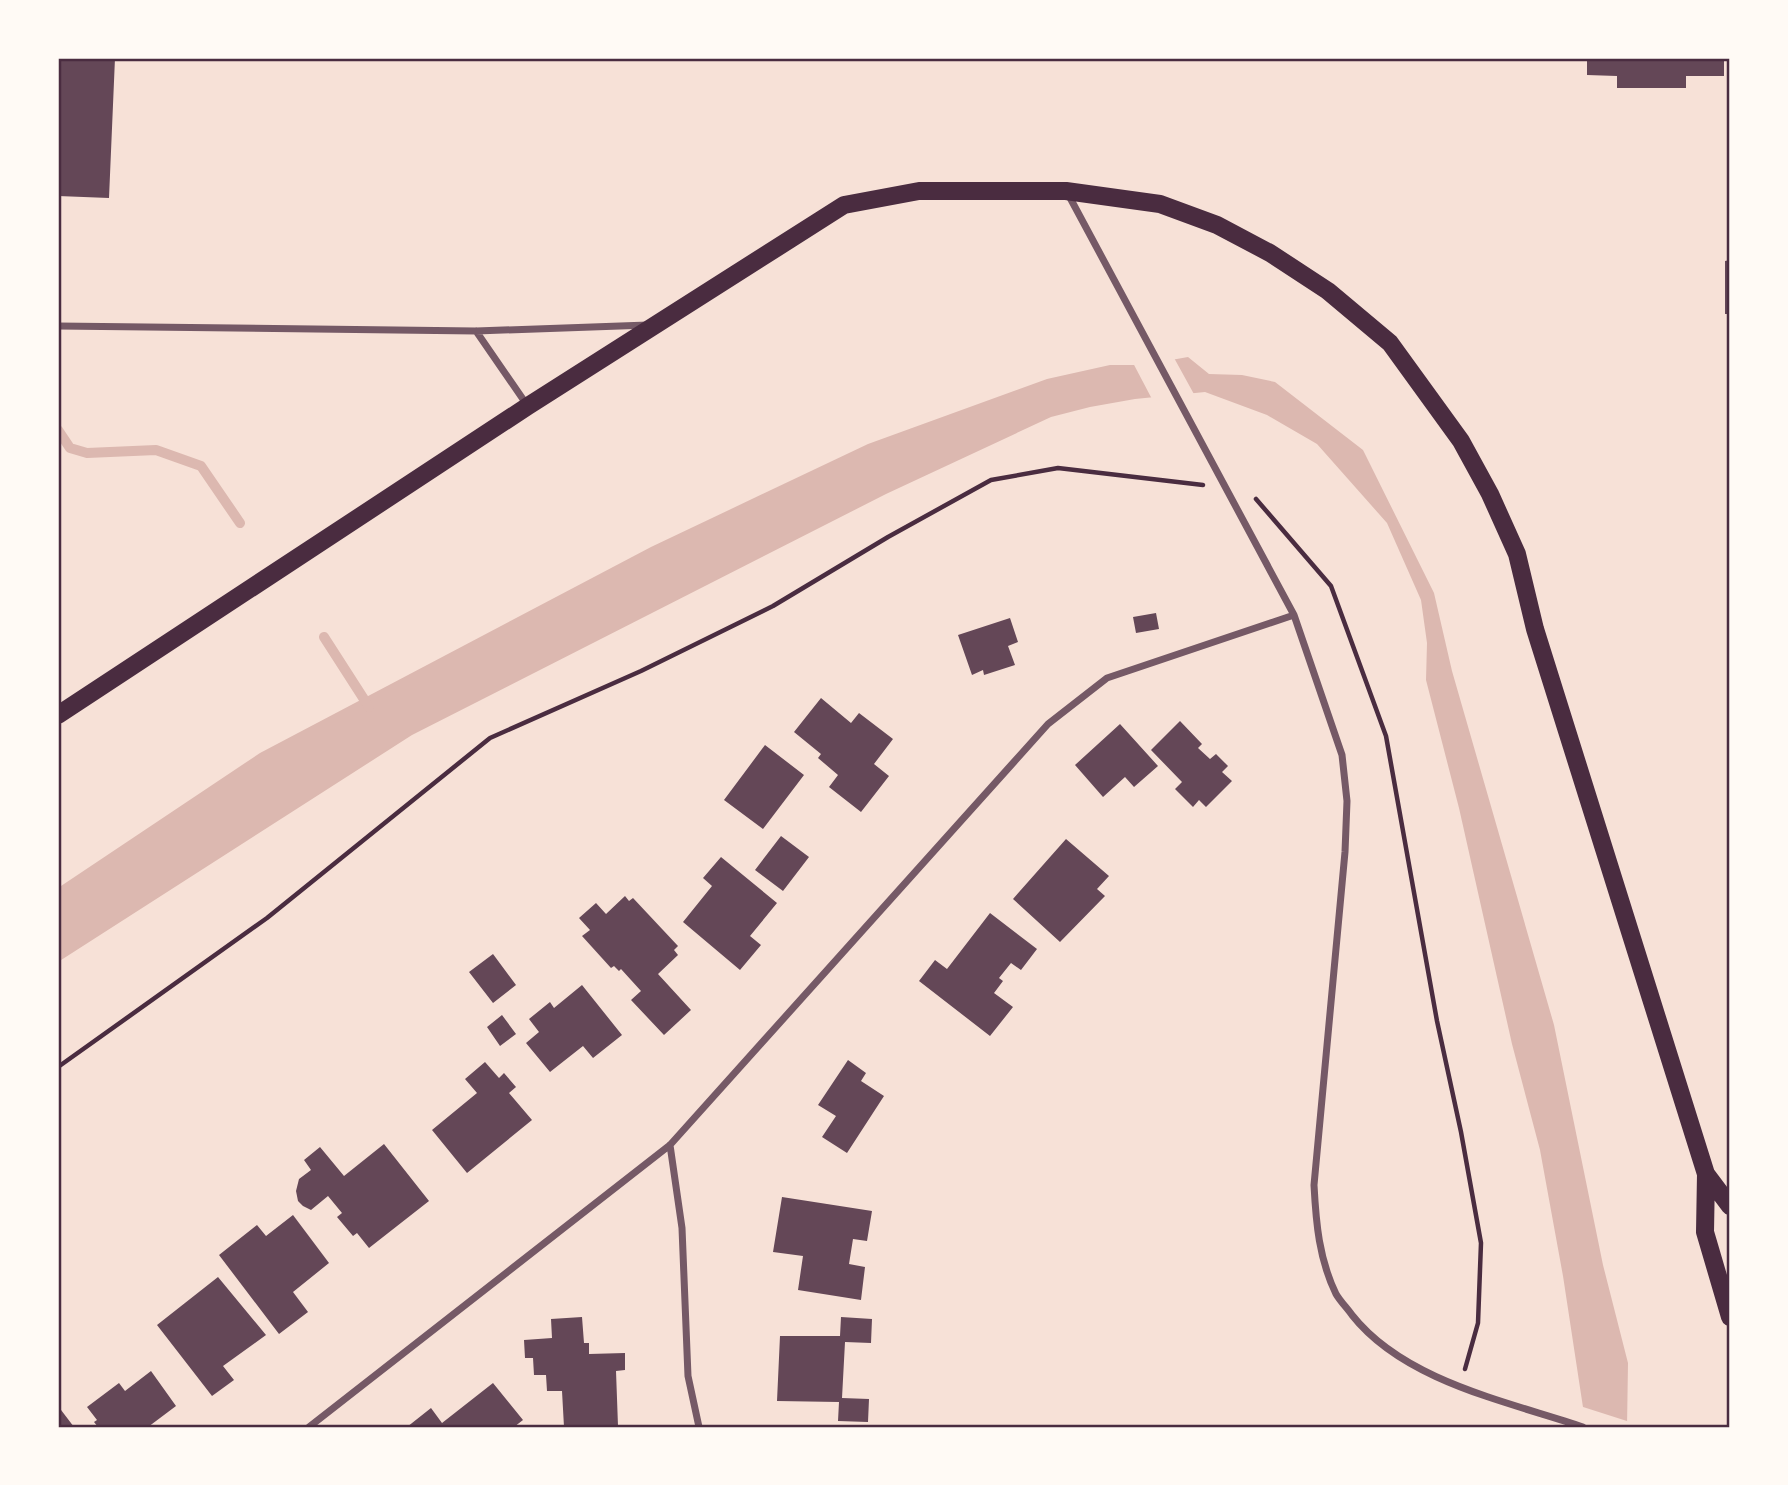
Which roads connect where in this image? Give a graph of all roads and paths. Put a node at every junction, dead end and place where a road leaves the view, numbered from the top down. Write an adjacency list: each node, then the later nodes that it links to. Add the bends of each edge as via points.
1 (1066, 191): 2 (main road, via 919,191 844,205); 8 (street); 12 (main road, via 1160,204 1217,225 1270,253 1328,290 1390,343 1461,441 1517,554 1539,642)
2 (657, 324): 4 (street); 5 (main road)
3 (58, 326): 4 (street)
4 (476, 331): 5 (street)
5 (528, 407): 9 (main road)
6 (1202, 485): 10 (path, via 1058,468 991,480 773,606 490,738 267,918)
7 (1256, 498): 15 (path, via 1331,586 1386,736 1481,1243 1478,1324 1464,1372)
8 (1294, 615): 11 (street, via 1107,678 1048,724); 15 (street, via 1342,755 1347,801 1314,1185 1317,1236 1336,1296 1357,1322 1405,1361)
9 (58, 715)
10 (58, 1067)
11 (670, 1145): 16 (street); 17 (street, via 682,1228 688,1376)
12 (1706, 1174): 13 (main road); 14 (main road, via 1705,1232)
13 (1730, 1206)
14 (1730, 1317)
15 (1464, 1389): 18 (street)
16 (309, 1427)
17 (699, 1427)
18 (1583, 1427)

